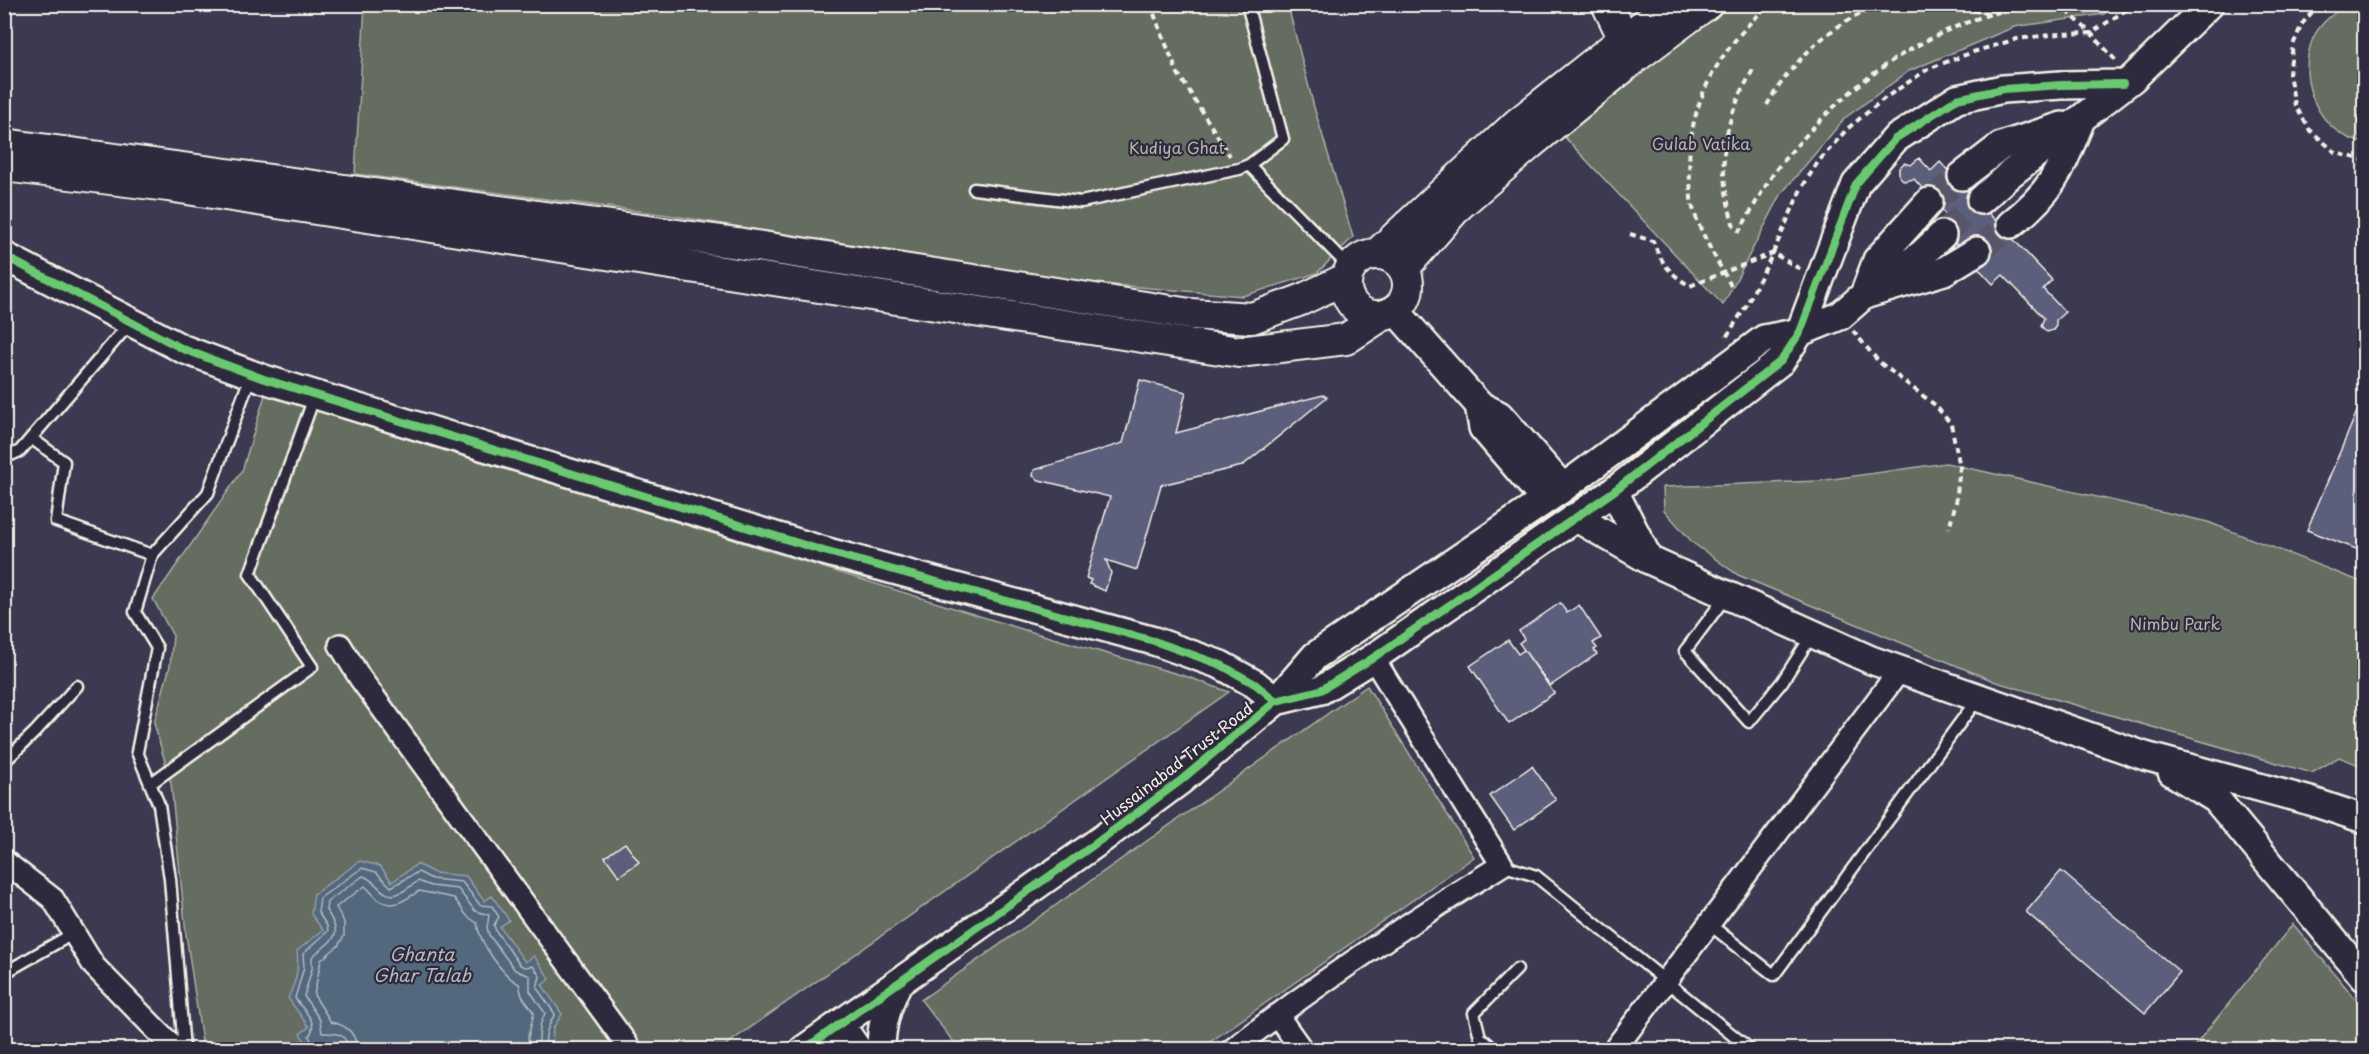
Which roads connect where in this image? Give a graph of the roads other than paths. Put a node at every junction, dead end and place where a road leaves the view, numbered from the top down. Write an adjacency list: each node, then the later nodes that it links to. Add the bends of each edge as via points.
1 (1247, 4): 11 (lane, via 1283,139)
2 (1673, 4): 6 (main road)
3 (1707, 4): 6 (main road)
4 (2210, 4): 7 (street)
5 (1608, 7): 6 (main road)
6 (1630, 48): 19 (main road, via 1518,123); 21 (main road, via 1459,205)
7 (2127, 81): 8 (street); 26 (street, Hussainabad Trust Road, via 2003,89 1957,99 1895,139 1856,184)
8 (2080, 121): 12 (street, via 2001,146); 14 (street); 16 (street, via 2060,172 2036,204)
9 (4, 144): 22 (main road, via 737,243 1190,314 1252,318 1301,300)
10 (4, 166): 24 (main road, via 168,186 1239,352 1346,339)
11 (1244, 167): 13 (lane, via 1081,202); 22 (lane)
12 (1962, 176)
13 (974, 189)
14 (1981, 200)
15 (1929, 202): 23 (street, via 1877,260)
16 (2011, 224)
17 (1942, 235): 23 (street)
18 (1977, 251): 23 (street, via 1944,271)
19 (1377, 254): 21 (main road, via 1388,256); 22 (main road, via 1358,261)
20 (4, 256): 25 (street)
21 (1404, 268): 24 (main road, via 1408,278 1405,299)
22 (1349, 274): 24 (main road, via 1346,288 1355,306 1362,312)
23 (1864, 296): 26 (street, via 1840,316)
24 (1388, 313): 32 (street, via 1479,405 1499,415)
25 (132, 322): 27 (street, via 183,349); 29 (lane)
26 (1800, 332): 31 (street, Hussainabad Trust Road, via 1781,361); 32 (street, via 1764,339)
27 (252, 375): 28 (street); 34 (lane, via 207,493)
28 (315, 395): 43 (street, via 824,551 1154,641 1221,665); 46 (lane, via 250,574 312,667)
29 (31, 438): 30 (lane, via 20,450); 34 (lane, via 64,462 56,521)
30 (4, 458)
31 (1614, 491): 33 (street, Hussainabad Trust Road); 35 (street)
32 (1554, 494): 43 (street, via 1315,656)
33 (1575, 517): 35 (street); 39 (street, Hussainabad Trust Road)
34 (152, 555): 46 (lane, via 135,612 157,648 137,752)
35 (1649, 560): 36 (street)
36 (1727, 595): 37 (street); 37 (lane, via 1684,651 1749,723 1782,682)
37 (1812, 634): 40 (street)
38 (340, 645): 61 (street, via 360,678)
39 (1373, 658): 43 (street, Hussainabad Trust Road, via 1321,690); 49 (street)
40 (1900, 670): 42 (street); 50 (street)
41 (77, 686): 45 (lane)
42 (1979, 697): 44 (street); 50 (lane, via 1774,975)
43 (1276, 701): 56 (street, Hussainabad Trust Road, via 1180,781)
44 (2145, 756): 47 (street); 54 (street, via 2216,799)
45 (4, 762)
46 (150, 784): 60 (lane, via 159,805 170,879)
47 (2364, 819)
48 (4, 861): 51 (street, via 53,899)
49 (1502, 865): 55 (lane, via 1536,876); 57 (street)
50 (1709, 924): 55 (street)
51 (74, 933): 53 (lane); 59 (street, via 94,966)
52 (1517, 969): 66 (lane, via 1474,1013 1480,1037)
53 (4, 973)
54 (2364, 977)
55 (1666, 981): 67 (street); 68 (lane)
56 (898, 982): 58 (street, Hussainabad Trust Road); 63 (street, via 887,1005)
57 (1277, 1015): 64 (street); 65 (street)
58 (824, 1040): 62 (street)
59 (176, 1050)
60 (184, 1050)
61 (631, 1050)
62 (858, 1050)
63 (881, 1050)
64 (1232, 1050)
65 (1302, 1050)
66 (1495, 1050)
67 (1614, 1050)
68 (1751, 1050)

